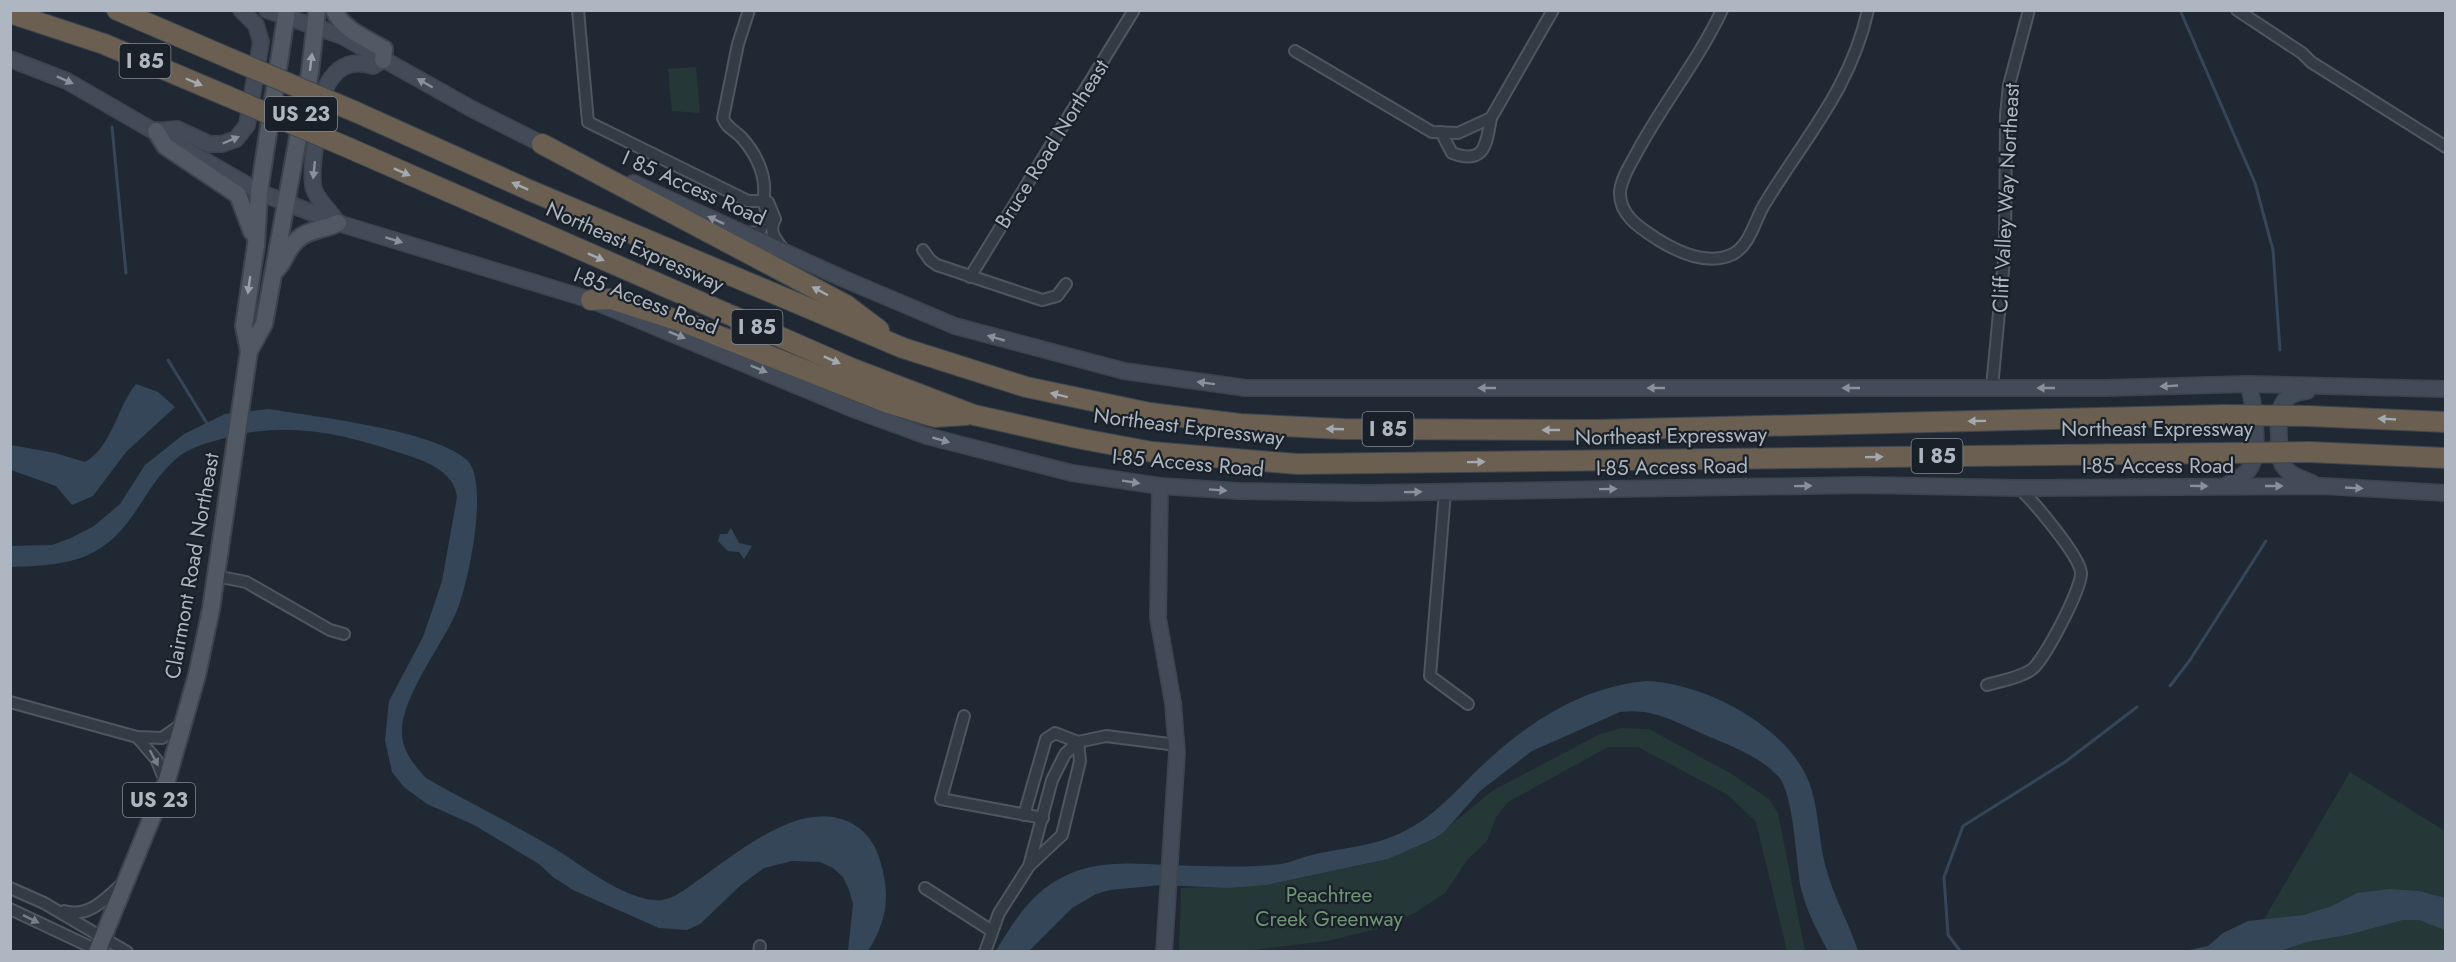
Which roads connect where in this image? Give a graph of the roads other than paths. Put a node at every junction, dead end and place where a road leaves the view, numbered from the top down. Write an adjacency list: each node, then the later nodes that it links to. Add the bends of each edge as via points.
1 (117, 10): 37 (highway, Northeast Expressway / I 85, one-way to 1, bridge)
2 (241, 10): 20 (main road, one-way to 2, via 177,129 209,144 229,142 243,133 261,42 256,24)
3 (267, 10): 14 (main road)
4 (334, 10): 18 (main road, via 352,30 384,49)
5 (578, 10): 26 (street, via 588,122 748,201)
6 (748, 10): 26 (street, via 723,118 756,156 766,187)
7 (1134, 10): 34 (street, Bruce Road Northeast)
8 (1553, 10): 19 (street)
9 (1722, 10): 10 (street, via 1699,54 1655,118 1620,190 1622,205 1635,225 1672,248 1699,258 1719,259 1736,253 1747,239 1844,83)
10 (1868, 10)
11 (2029, 10): 42 (street, Cliff Valley Way Northeast, via 2008,95 2005,249)
12 (2237, 10): 23 (street)
13 (10, 13): 45 (highway, Northeast Expressway / I 85, one-way to 45, bridge, via 104,44 850,368)
14 (287, 13): 15 (main road); 24 (main road, Clairmont Road Northeast / US 23)
15 (316, 19): 18 (main road); 25 (main road, Clairmont Road Northeast / US 23, one-way to 15, via 310,72)
16 (1295, 51): 21 (street, via 1432,132)
17 (10, 59): 20 (main road, I-85 Access Road, one-way to 20, via 68,81)
18 (383, 60): 22 (main road, one-way to 18); 27 (main road, one-way to 27, via 373,66 362,62 347,65 329,80 324,91 313,183 319,200)
19 (1491, 118): 21 (street, via 1458,133); 21 (street, via 1484,149 1476,157 1452,153)
20 (156, 131): 24 (main road, I-85 Access Road); 30 (main road, via 165,146 238,195)
21 (1441, 132)
22 (542, 144): 29 (main road, I 85 Access Road, one-way to 22); 37 (highway, one-way to 22, via 846,305)
23 (2445, 147)
24 (259, 192): 25 (main road, I-85 Access Road); 30 (main road, Clairmont Road Northeast / US 23)
25 (284, 201): 27 (main road, I-85 Access Road); 33 (main road, Clairmont Road Northeast / US 23)
26 (763, 201): 28 (street, via 768,202 775,219)
27 (338, 223): 33 (main road, via 306,233 295,241 283,264); 36 (main road, I-85 Access Road, one-way to 36)
28 (768, 224): 29 (street, via 759,232); 32 (street, via 773,238)
29 (743, 233): 32 (main road, I 85 Access Road)
30 (256, 245): 38 (main road, Clairmont Road Northeast / US 23, one-way to 38, via 244,326)
31 (923, 250): 34 (street, via 937,265)
32 (788, 254): 42 (main road, I 85 Access Road, one-way to 32, via 1246,388 1124,371 954,326)
33 (273, 272): 38 (main road, Clairmont Road Northeast / US 23, via 264,324)
34 (970, 277): 35 (street, via 1042,300 1057,297)
35 (1066, 284)
36 (591, 300): 45 (highway, via 611,299 686,323 888,403 934,417); 48 (main road, I-85 Access Road, one-way to 48, via 927,436 1050,468)
37 (903, 348): 46 (highway, Northeast Expressway / I 85, one-way to 37, bridge, via 2225,415 1596,430 1251,425 1067,398 981,375)
38 (249, 351): 54 (main road, Clairmont Road Northeast / US 23)
39 (2205, 384): 40 (main road); 42 (main road, one-way to 42); 44 (main road, via 2238,392)
40 (2248, 384): 41 (main road); 44 (main road)
41 (2382, 385): 43 (main road); 50 (main road, via 2299,391 2281,403 2280,459 2284,468)
42 (1992, 387)
43 (2445, 389)
44 (2255, 407): 49 (main road, via 2251,466)
45 (974, 415): 47 (highway, Northeast Expressway / I 85, one-way to 47, bridge, via 1152,452 1297,464 2309,452)
46 (2445, 422)
47 (2445, 458)
48 (1160, 486): 52 (main road, I-85 Access Road, one-way to 52, via 1239,491); 63 (main road, via 1158,618)
49 (2225, 486): 50 (main road, I-85 Access Road, one-way to 50); 51 (main road, I-85 Access Road, one-way to 49)
50 (2323, 486): 53 (main road, I-85 Access Road, one-way to 53)
51 (2019, 488): 52 (main road, I-85 Access Road, one-way to 51, via 1864,485); 56 (street, via 2056,532 2081,571 2079,587 2032,670)
52 (1445, 492): 58 (street, via 1430,676)
53 (2445, 493)
54 (216, 576): 55 (street, via 246,582 330,630); 60 (main road, Clairmont Road Northeast / US 23)
55 (344, 634)
56 (1987, 685)
57 (10, 702): 61 (street)
58 (1468, 704)
59 (964, 716): 65 (street, via 941,799)
60 (185, 722): 61 (street, via 162,738); 64 (main road, Clairmont Road Northeast / US 23)
61 (137, 737): 64 (street, one-way to 64, via 156,759)
62 (1078, 742): 63 (street, via 1106,736); 65 (street, via 1055,733 1046,739); 66 (street, via 1065,754 1052,780); 67 (street, via 1080,762 1062,834)
63 (1177, 746): 74 (main road)
64 (166, 783): 68 (main road, Clairmont Road Northeast / US 23)
65 (1024, 815): 66 (street)
66 (1043, 818): 67 (street)
67 (1029, 866): 73 (street)
68 (127, 880): 71 (street, via 97,907 84,912 69,912); 75 (main road, Clairmont Road Northeast / US 23)
69 (10, 888): 71 (street)
70 (925, 888): 73 (street)
71 (44, 903): 75 (street)
72 (10, 909): 75 (street, one-way to 75)
73 (992, 931): 77 (street)
74 (1164, 945)
75 (99, 947): 76 (street)
76 (127, 951)
77 (985, 951)

